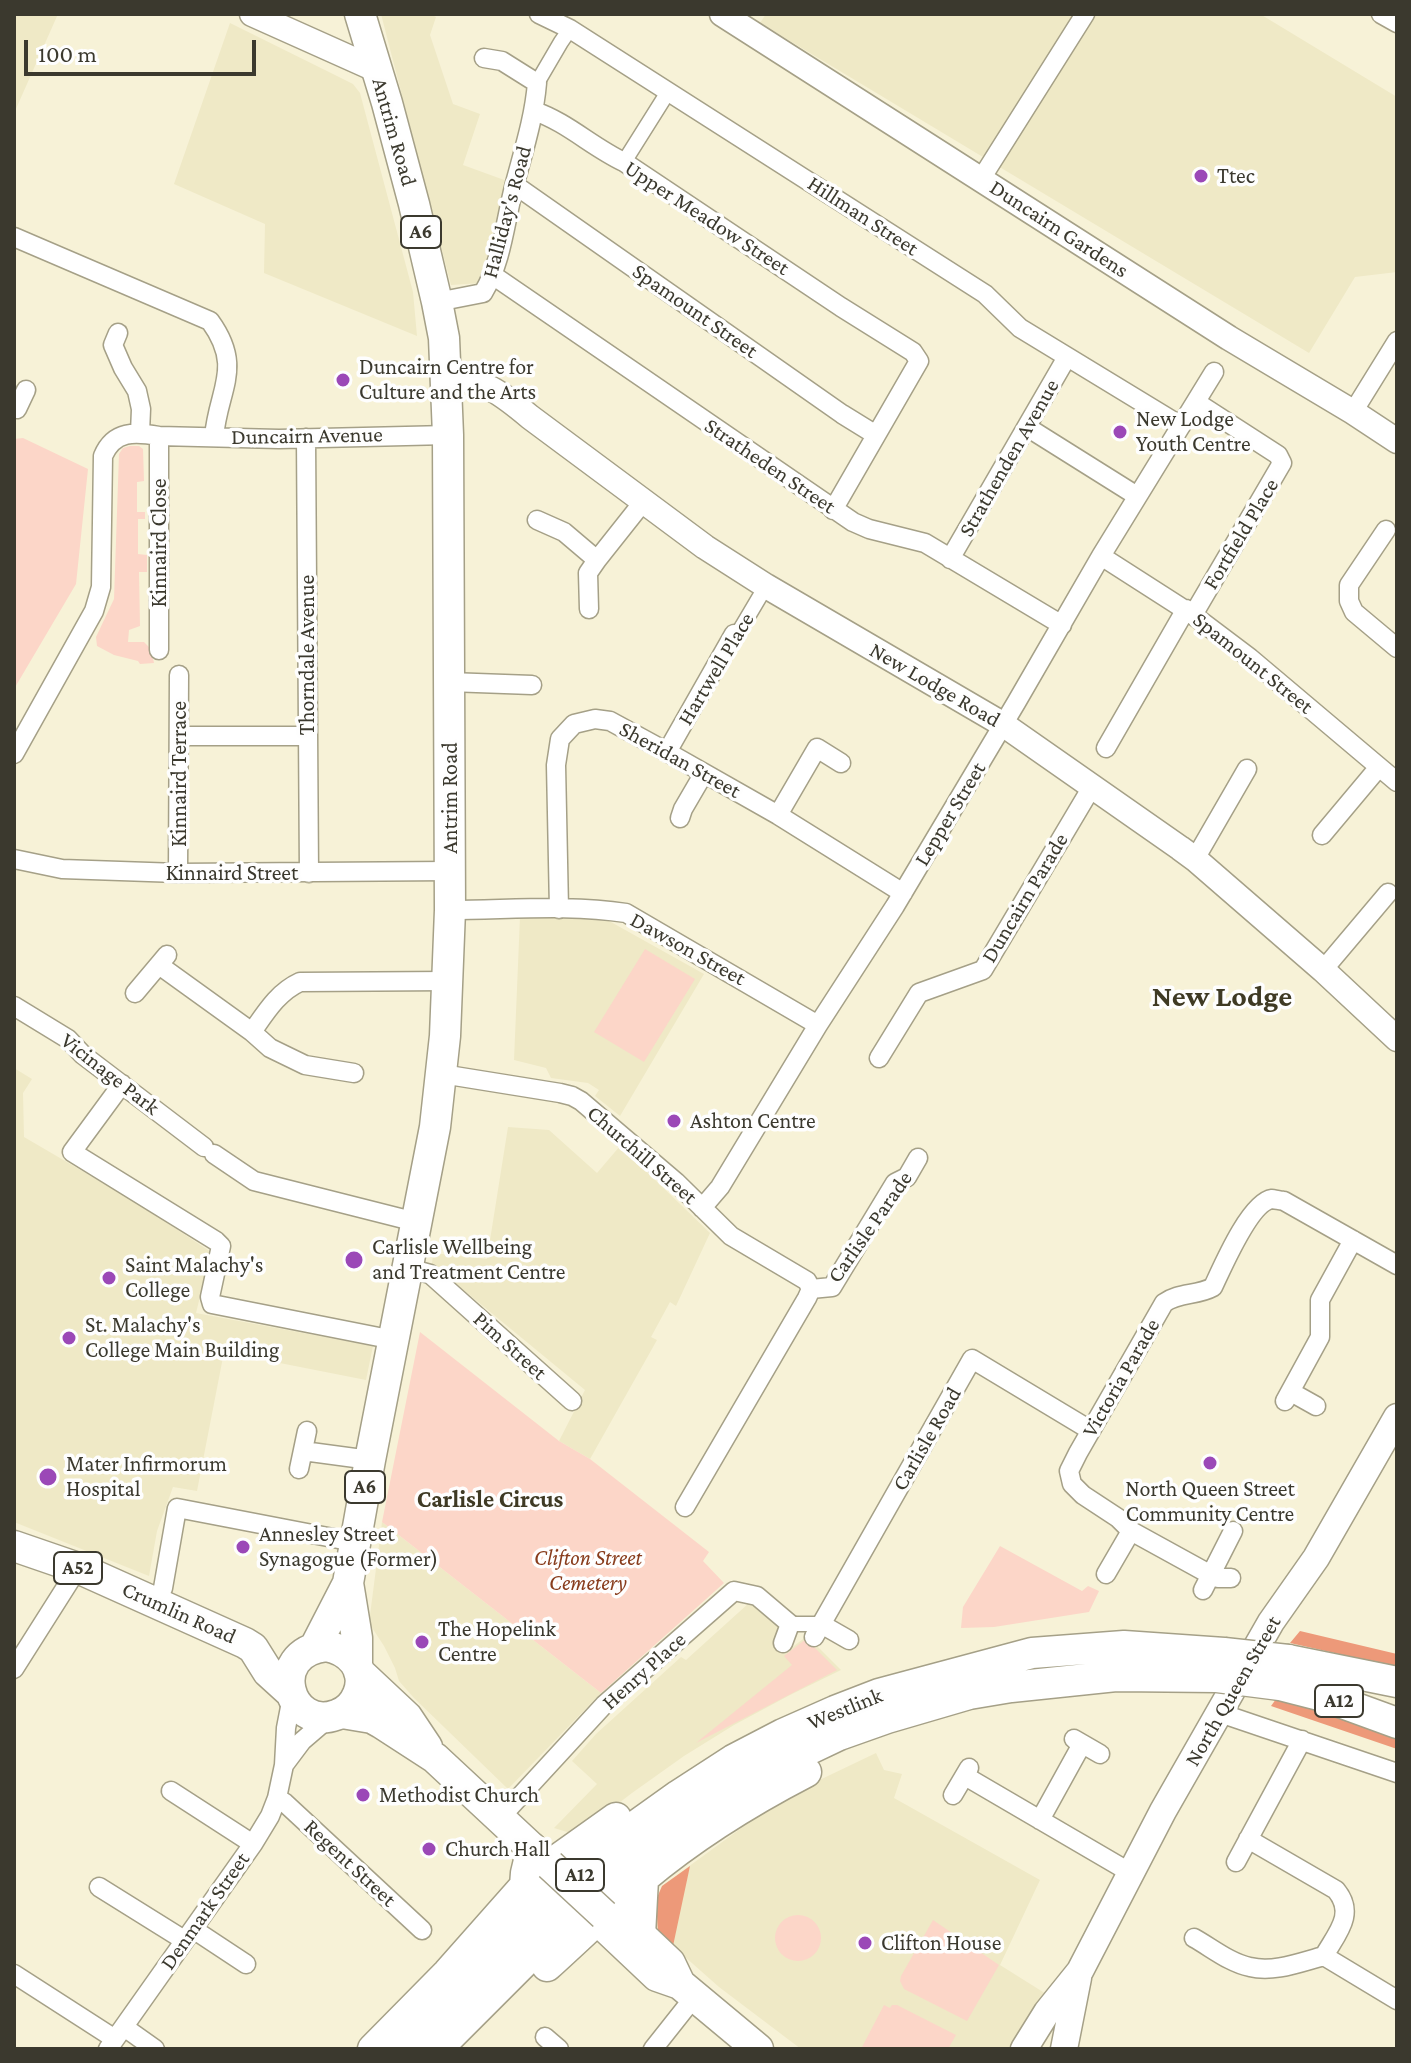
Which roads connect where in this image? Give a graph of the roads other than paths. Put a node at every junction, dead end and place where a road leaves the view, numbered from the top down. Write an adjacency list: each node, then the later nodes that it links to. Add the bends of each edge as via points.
1 (252, 14): 10 (street)
2 (360, 14): 10 (main road, Antrim Road / A6)
3 (539, 14): 7 (street, Hillman Street)
4 (722, 14): 15 (street, Duncairn Gardens)
5 (1085, 14): 15 (street)
6 (1381, 14): 8 (street)
7 (576, 21): 11 (street, Halliday's Road); 12 (street, Hillman Street)
8 (1397, 23)
9 (484, 58): 11 (street, via 502,61)
10 (377, 70): 19 (main road, Antrim Road / A6)
11 (537, 83): 13 (street, Halliday's Road)
12 (668, 92): 14 (street); 22 (street, Hillman Street, via 985,294 1020,328)
13 (534, 111): 14 (street, Upper Meadow Street); 16 (street, Halliday's Road)
14 (624, 162): 33 (street, Upper Meadow Street, via 913,352 919,361)
15 (981, 179): 28 (street, Duncairn Gardens)
16 (515, 185): 18 (street, Halliday's Road); 33 (street, Spamount Street)
17 (14, 237): 34 (street, Duncairn Avenue, via 210,321 229,367)
18 (494, 276): 19 (street, Halliday's Road, via 483,293); 39 (street, Stratheden Street)
19 (437, 302): 24 (main road, Antrim Road / A6)
20 (118, 333): 31 (street, Kinnaird Close, via 113,345 137,391)
21 (1397, 341): 28 (street)
22 (1067, 357): 29 (street, Hillman Street); 30 (street, Strathenden Avenue)
23 (1214, 372): 26 (street, Lepper Street)
24 (445, 377): 32 (main road, Antrim Road / A6); 38 (street, New Lodge Road, via 485,385 509,399)
25 (26, 390): 27 (street)
26 (1196, 402): 29 (street, Lepper Street); 47 (street, Fortfield Place, via 1278,455 1282,463)
27 (20, 411)
28 (1353, 412): 36 (street, Duncairn Gardens)
29 (1181, 426): 37 (street, Lepper Street)
30 (1027, 427): 37 (street); 43 (street, Strathenden Avenue)
31 (149, 434): 34 (street); 51 (street, Kinnaird Close); 60 (street, via 121,435 107,445 101,587 94,611)
32 (448, 435): 35 (street, Duncairn Avenue); 53 (main road, Antrim Road / A6)
33 (876, 435): 39 (street)
34 (214, 437): 35 (street, Duncairn Avenue)
35 (306, 438): 57 (street, Thorndale Avenue)
36 (1397, 441)
37 (1137, 496): 42 (street, Lepper Street)
38 (643, 502): 44 (street); 45 (street, New Lodge Road)
39 (833, 510): 43 (street, Stratheden Street, via 869,529 925,543)
40 (537, 520): 44 (street, via 564,532)
41 (1385, 544): 50 (street, via 1349,585 1349,601 1354,612)
42 (1101, 556): 47 (street, Spamount Street); 48 (street, Lepper Street)
43 (950, 559): 48 (street, Stratheden Street)
44 (597, 560): 46 (street, via 588,573)
45 (766, 586): 49 (street, Hartwell Place); 55 (street, New Lodge Road)
46 (589, 609)
47 (1190, 612): 58 (street); 62 (street, Spamount Street)
48 (1062, 625): 55 (street, Lepper Street)
49 (734, 634): 59 (street, Hartwell Place)
50 (1397, 648)
51 (159, 650)
52 (179, 675): 56 (street, Kinnaird Terrace)
53 (449, 682): 54 (street); 72 (main road, Antrim Road / A6)
54 (532, 685)
55 (1004, 725): 66 (street, New Lodge Road); 75 (street, Lepper Street)
56 (179, 736): 57 (street); 73 (street, Kinnaird Terrace)
57 (308, 736): 74 (street, Thorndale Avenue)
58 (1106, 748)
59 (667, 752): 64 (street, Sheridan Street); 77 (street, Sheridan Street, via 610,721 595,719 574,724 560,739)
60 (14, 754)
61 (841, 763): 67 (street, via 817,748)
62 (1379, 767): 65 (street, Spamount Street); 69 (street)
63 (1247, 769): 71 (street)
64 (704, 773): 67 (street, Sheridan Street); 68 (street)
65 (1397, 782)
66 (1093, 785): 71 (street, New Lodge Road); 86 (street, Duncairn Parade, via 983,970 919,993)
67 (778, 815): 75 (street, Sheridan Street)
68 (680, 818)
69 (1322, 835)
70 (14, 859): 73 (street, Kinnaird Street, via 62,869)
71 (1195, 859): 79 (street, New Lodge Road)
72 (450, 871): 74 (street, Kinnaird Street); 78 (main road, Antrim Road / A6)
73 (178, 873): 74 (street, Kinnaird Street)
74 (309, 873)
75 (903, 893): 83 (street, Lepper Street)
76 (1388, 893): 79 (street)
77 (559, 909): 78 (street, Dawson Street); 83 (street, Dawson Street, via 626,913)
78 (450, 910): 80 (main road, Antrim Road / A6)
79 (1323, 970): 85 (street, New Lodge Road)
80 (449, 981): 84 (street, via 300,982 280,995); 88 (main road, Antrim Road / A6)
81 (135, 993): 84 (street, via 163,960)
82 (14, 1006): 89 (street, Vicinage Park, via 68,1039)
83 (818, 1025): 91 (street, Lepper Street)
84 (252, 1032): 87 (street, via 270,1048 305,1065)
85 (1397, 1039)
86 (879, 1058)
87 (354, 1073)
88 (442, 1074): 91 (street, Churchill Street, via 572,1096); 92 (main road, Antrim Road / A6)
89 (122, 1084): 92 (street, Vicinage Park, via 254,1181); 97 (street, via 72,1152 221,1246 212,1304)
90 (918, 1158): 96 (street, Carlisle Parade, via 907,1177 895,1183 832,1287)
91 (702, 1208): 96 (street, Carlisle Parade, via 731,1236 807,1281)
92 (416, 1222): 95 (main road, Antrim Road / A6)
93 (1353, 1240): 94 (street, Victoria Parade); 99 (street, via 1320,1300 1320,1337 1288,1396); 101 (street, Victoria Parade, via 1284,1201 1260,1205 1213,1287 1164,1303)
94 (1397, 1265)
95 (408, 1268): 97 (main road, Antrim Road / A6); 98 (street, Pim Street, via 430,1274)
96 (811, 1289): 104 (street)
97 (394, 1340): 103 (main road, Antrim Road / A6)
98 (572, 1401)
99 (1316, 1406)
100 (1397, 1417): 129 (main road, North Queen Street)
101 (1090, 1430): 105 (street, Victoria Parade, via 1069,1471 1072,1484); 116 (street, Carlisle Road, via 972,1359)
102 (307, 1431): 103 (street, via 301,1460)
103 (370, 1460): 107 (main road, Antrim Road / A6)
104 (685, 1507)
105 (1131, 1531): 110 (street); 113 (street, Victoria Parade)
106 (1233, 1531): 113 (street)
107 (354, 1542): 112 (main road, Antrim Road / A6); 114 (street, via 177,1508)
108 (14, 1546): 109 (main road, Crumlin Road / A52)
109 (78, 1568): 114 (main road, Crumlin Road / A52); 124 (street)
110 (1106, 1574)
111 (1231, 1578): 113 (street, Victoria Parade)
112 (348, 1583): 120 (main road, Antrim Road / A6); 123 (main road, Antrim Road / A6)
113 (1207, 1583)
114 (156, 1602): 119 (main road, Crumlin Road / A52)
115 (790, 1624): 116 (street); 118 (street); 140 (street, Henry Place, via 757,1596 734,1591 604,1705)
116 (818, 1630): 117 (street)
117 (849, 1640)
118 (783, 1643)
119 (253, 1648): 120 (main road, Crumlin Road / A52); 128 (main road, Crumlin Road / A52)
120 (310, 1649): 123 (main road, via 336,1648); 128 (main road, A6, via 298,1657 289,1674)
121 (1032, 1653): 122 (main road, Westlink / A12, via 1124,1646); 144 (main road, via 980,1652 933,1659 804,1702 698,1759); 165 (main road, Westlink / A12, via 879,1694 733,1760 597,1859)
122 (1221, 1665): 125 (main road, Westlink / A12, bridge); 127 (main road, Westlink / A12)
123 (358, 1668): 130 (main road, A6, via 358,1696); 134 (main road, via 407,1717)
124 (14, 1669)
125 (1284, 1673): 126 (main road, Westlink / A12); 131 (main road, Westlink / A12, via 1323,1696)
126 (1397, 1682)
127 (1011, 1687): 147 (main road, via 953,1717 864,1746 791,1780 715,1826); 166 (main road, Westlink / A12, via 936,1703 839,1735 714,1801 644,1851 565,1921)
128 (291, 1695): 130 (main road, via 308,1714); 135 (street, Denmark Street)
129 (1220, 1713): 132 (street); 146 (main road, North Queen Street)
130 (336, 1715): 134 (main road, via 372,1718); 135 (street, Denmark Street, via 302,1741)
131 (1397, 1723)
132 (1302, 1740): 136 (street); 142 (street)
133 (1100, 1754): 141 (street, via 1077,1741)
134 (435, 1758): 140 (main road)
135 (284, 1765): 139 (street, Denmark Street)
136 (1397, 1773)
137 (171, 1791): 143 (street)
138 (953, 1795): 141 (street, via 968,1771)
139 (277, 1798): 143 (street, Denmark Street); 150 (street, Regent Street)
140 (499, 1819): 144 (main road)
141 (1040, 1820): 146 (street)
142 (1248, 1839): 145 (street); 154 (street, via 1344,1899 1345,1919)
143 (253, 1844): 151 (street, Denmark Street)
144 (541, 1857): 149 (main road, bridge); 164 (main road, via 536,1882 525,1886)
145 (1236, 1862)
146 (1131, 1873): 156 (main road, North Queen Street)
147 (643, 1879): 149 (main road); 152 (main road)
148 (99, 1887): 151 (street)
149 (604, 1915): 152 (main road, via 615,1911); 158 (main road, via 603,1925 657,1976); 167 (main road)
150 (422, 1930)
151 (189, 1935): 155 (street); 160 (street, Denmark Street)
152 (640, 1935): 158 (main road, via 670,1963)
153 (1194, 1938): 154 (street, via 1235,1962 1264,1969)
154 (1324, 1956): 159 (street)
155 (246, 1964)
156 (1080, 1971): 161 (main road, North Queen Street); 162 (main road, North Queen Street, via 1047,2012)
157 (14, 1974): 160 (street)
158 (688, 1990): 168 (street); 169 (main road)
159 (1397, 2000)
160 (116, 2038): 163 (street)
161 (1067, 2040): 162 (main road)
162 (1033, 2043)
163 (155, 2049)
164 (373, 2049)
165 (403, 2049)
166 (437, 2049)
167 (464, 2049)
168 (653, 2049)
169 (758, 2049)

